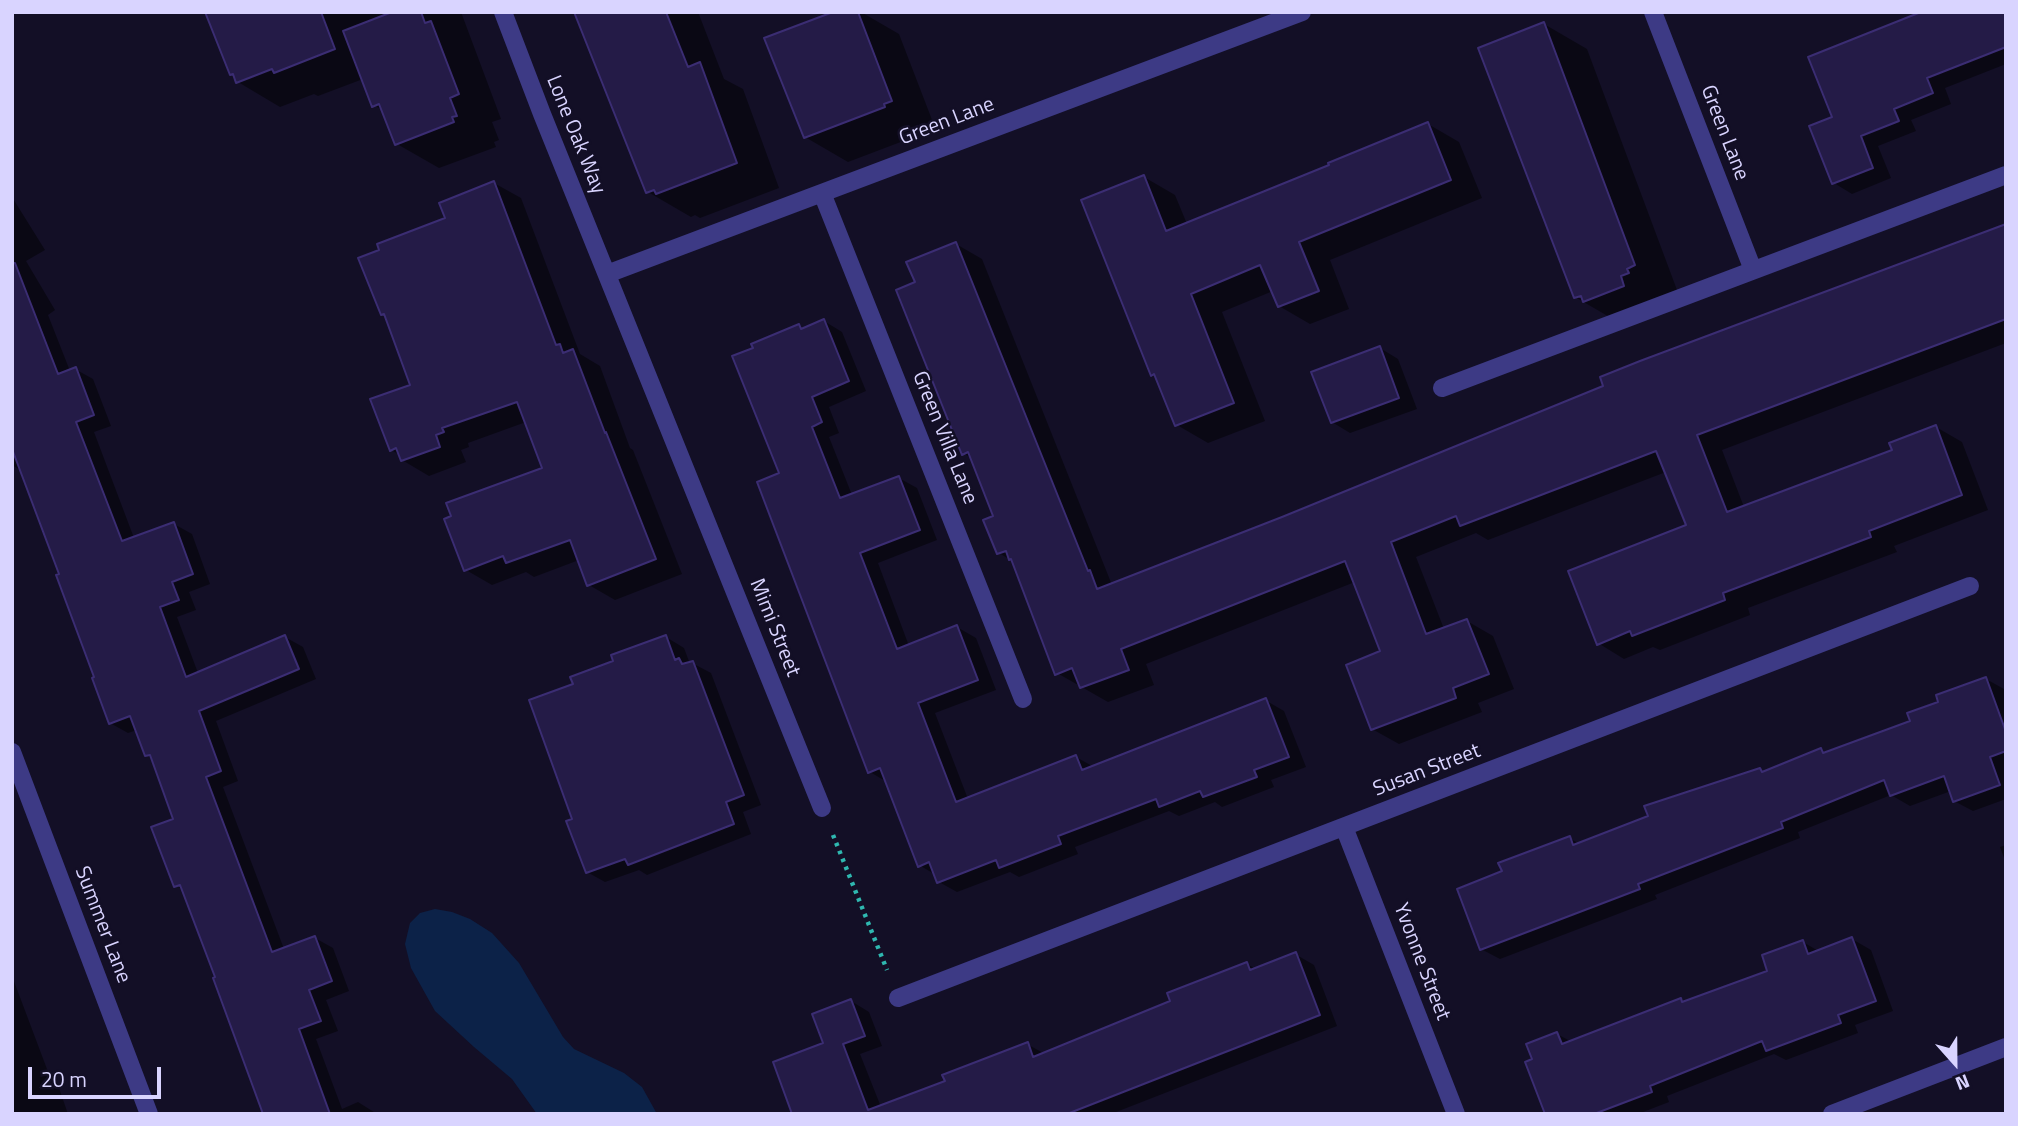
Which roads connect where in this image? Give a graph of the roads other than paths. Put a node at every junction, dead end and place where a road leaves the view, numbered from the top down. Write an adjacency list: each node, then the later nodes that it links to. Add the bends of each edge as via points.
1 (503, 12): 7 (street, Lone Oak Way)
2 (1303, 12): 5 (street, Green Lane)
3 (1653, 12): 6 (street, Green Lane)
4 (2006, 174): 6 (street)
5 (822, 193): 7 (street, Green Lane); 10 (street, Green Villa Lane)
6 (1753, 270): 8 (street)
7 (607, 274): 12 (street, Mimi Street)
8 (1442, 388)
9 (1970, 586): 13 (street, Susan Street)
10 (1023, 699)
11 (12, 752): 16 (street, Summer Lane)
12 (822, 808)
13 (1344, 827): 14 (street, Susan Street); 17 (street, Yvonne Street)
14 (898, 998)
15 (2006, 1047): 18 (street)
16 (149, 1114)
17 (1456, 1114)
18 (1832, 1114)

